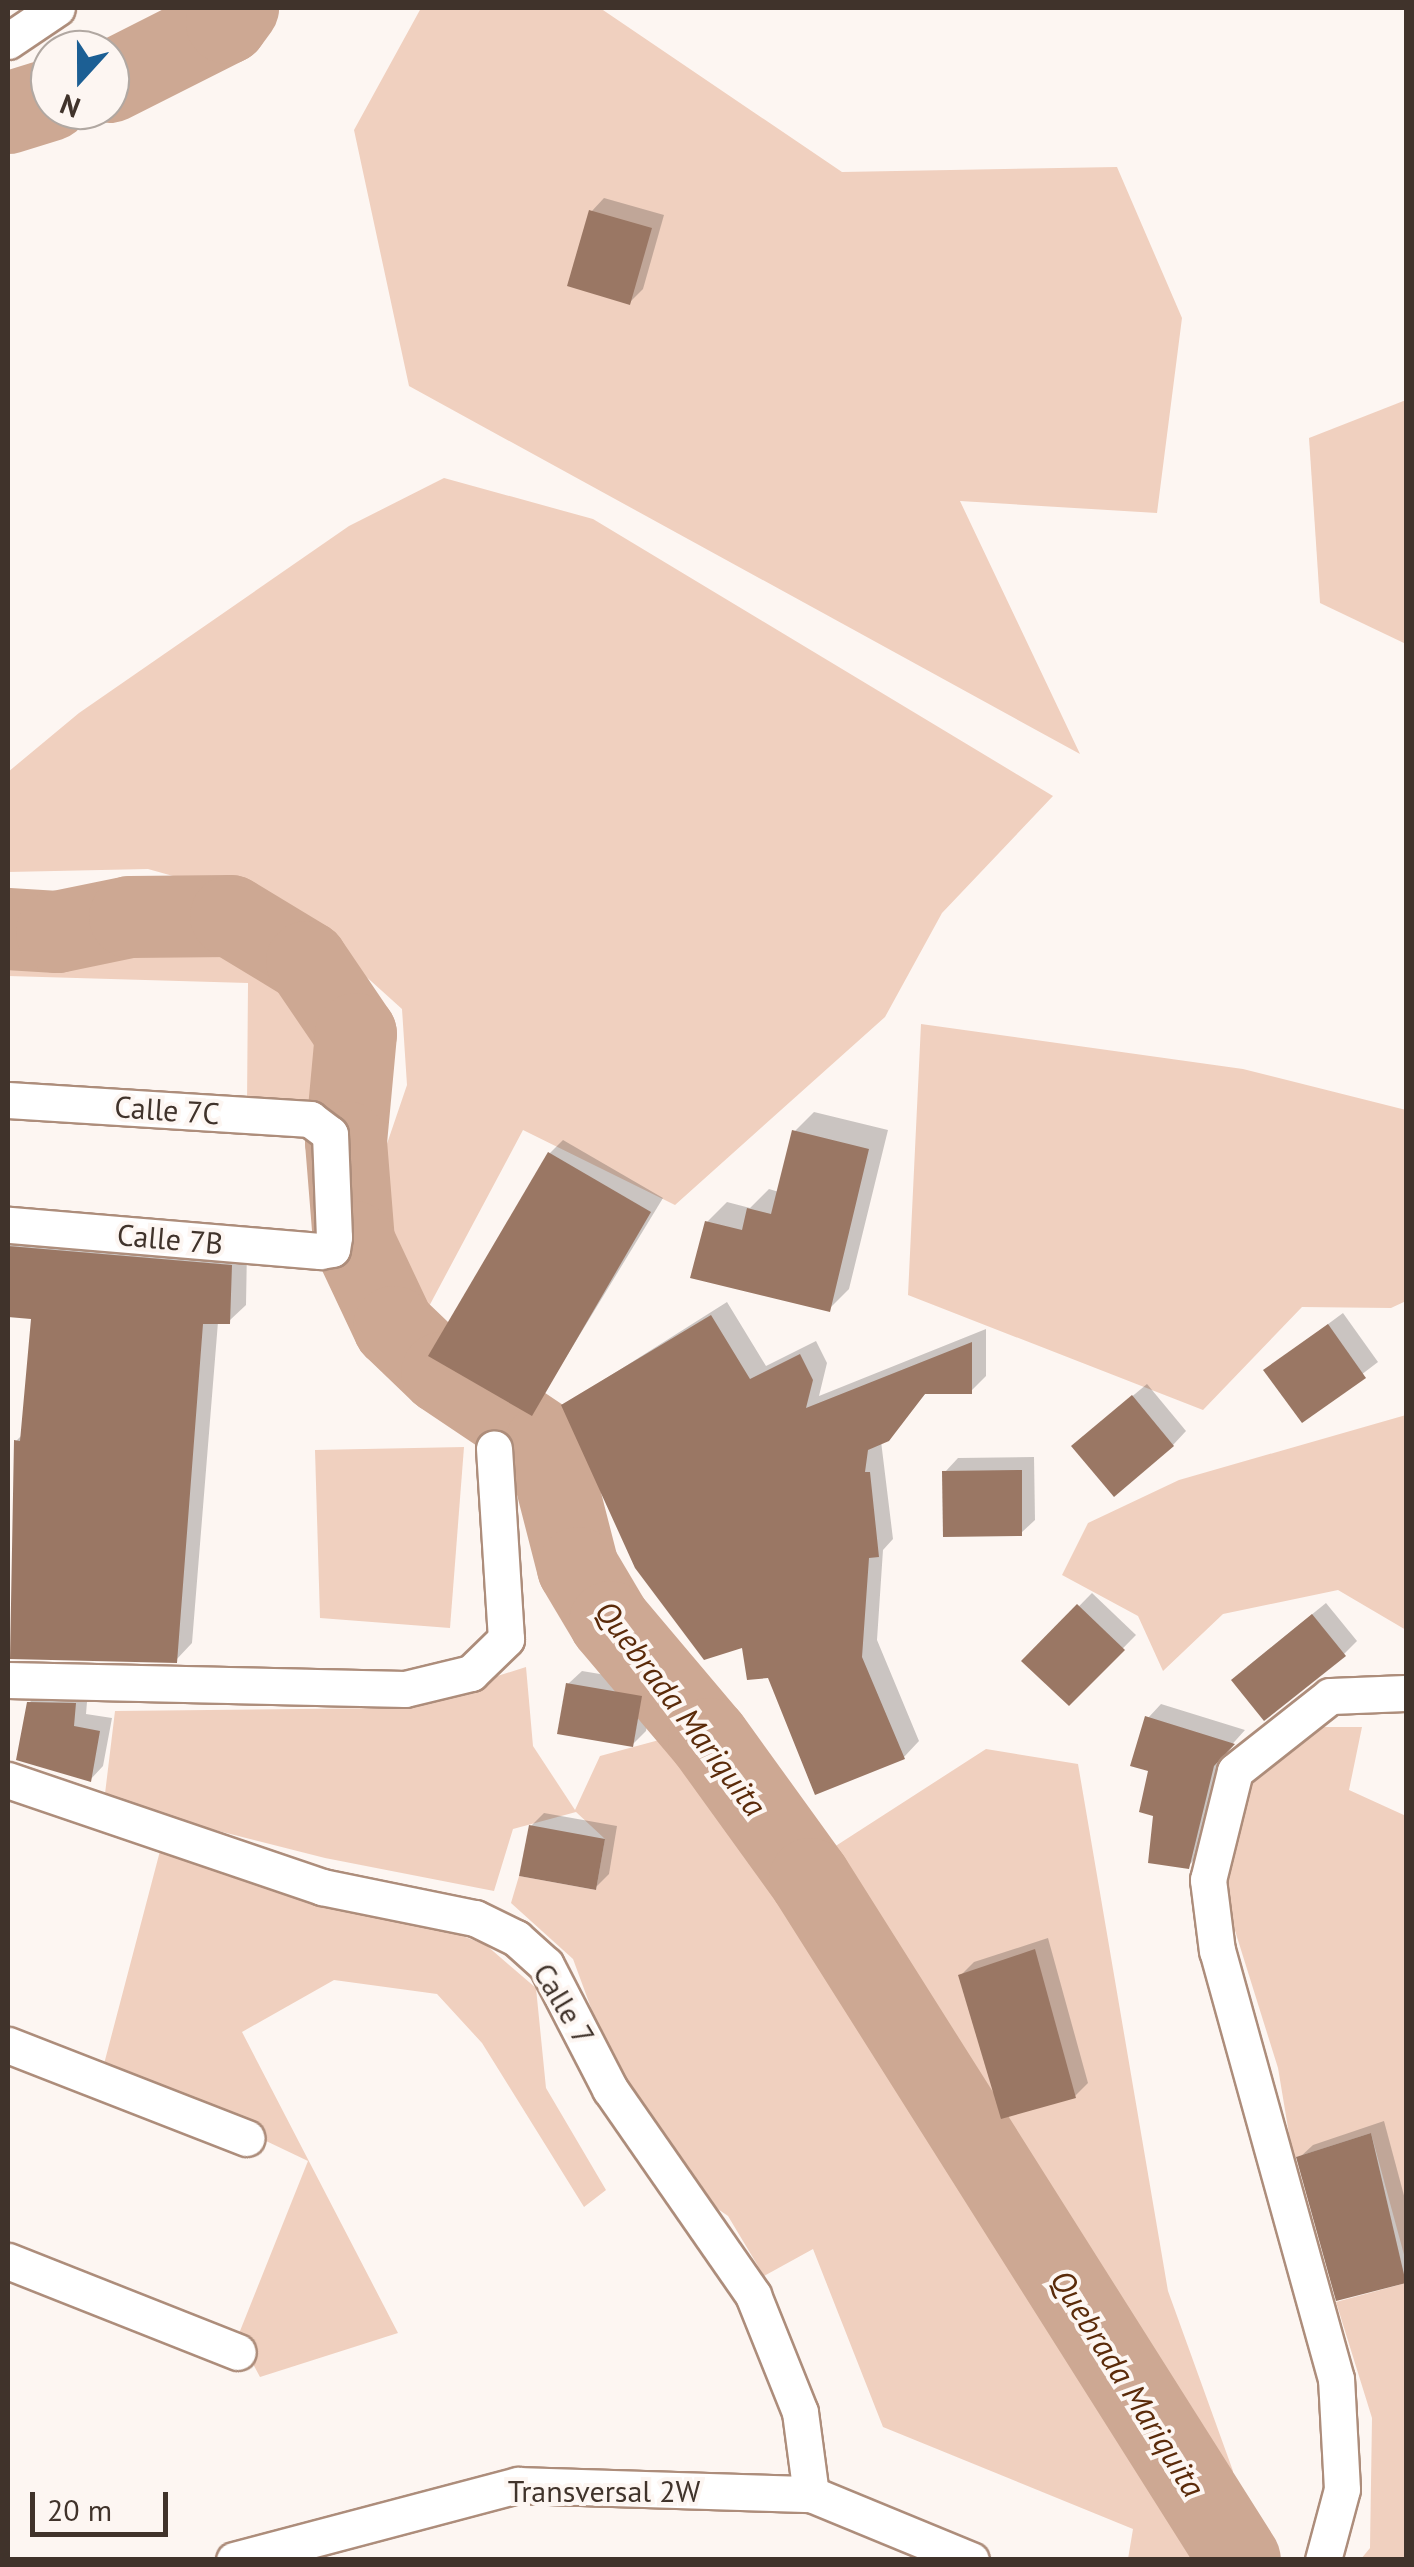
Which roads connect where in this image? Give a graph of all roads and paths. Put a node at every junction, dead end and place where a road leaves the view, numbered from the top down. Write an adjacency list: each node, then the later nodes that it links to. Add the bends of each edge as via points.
1 (58, 8): 2 (street)
2 (8, 41)
3 (8, 1100): 5 (street, Calle 7C, via 324,1125 330,1134)
4 (8, 1225): 5 (street, Calle 7B)
5 (332, 1248)
6 (494, 1448): 7 (street, via 506,1640 471,1673 405,1689)
7 (8, 1680)
8 (1406, 1692): 17 (street, via 1330,1696 1235,1771 1208,1880 1217,1950 1336,2379 1342,2490)
9 (8, 1780): 14 (street, Calle 7, via 304,1881 475,1918 516,1938 546,1965 610,2090 753,2295 800,2412)
10 (8, 2045): 11 (street)
11 (246, 2138)
12 (8, 2261): 13 (street)
13 (238, 2352)
14 (811, 2494): 15 (street, Transversal 2W, via 518,2485); 16 (street, Transversal 2W)
15 (234, 2560)
16 (971, 2560)
17 (1323, 2560)

